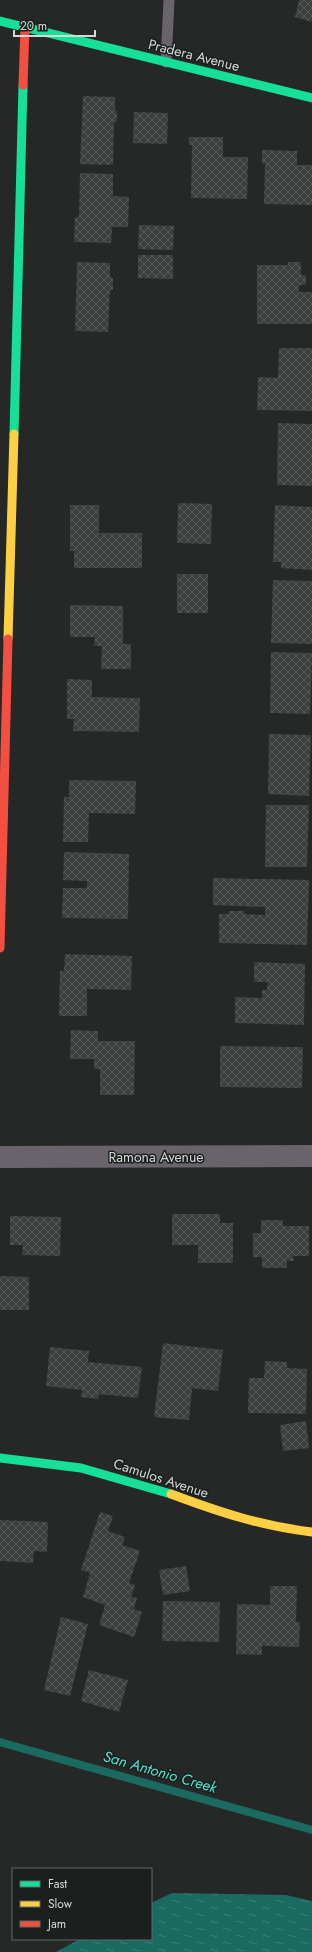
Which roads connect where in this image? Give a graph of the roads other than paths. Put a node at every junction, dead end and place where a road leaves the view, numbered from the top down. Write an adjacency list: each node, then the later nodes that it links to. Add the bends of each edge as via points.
1 (169, 0): 4 (lane)
2 (0, 21): 3 (street, Pradera Avenue)
3 (25, 27): 4 (street, Pradera Avenue); 6 (street)
4 (166, 62): 5 (street, Pradera Avenue)
5 (312, 98)
6 (0, 948)
7 (312, 1156): 8 (street, Ramona Avenue)
8 (0, 1157)
9 (0, 1458): 10 (street, Camulos Avenue, via 81,1468 153,1488 237,1518 285,1529)
10 (312, 1532)

